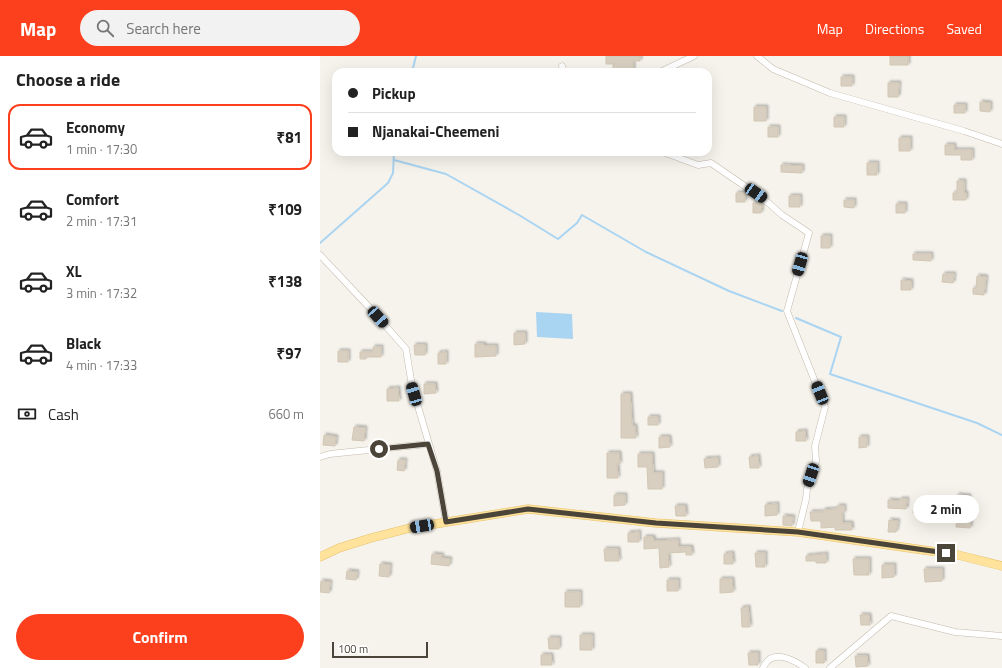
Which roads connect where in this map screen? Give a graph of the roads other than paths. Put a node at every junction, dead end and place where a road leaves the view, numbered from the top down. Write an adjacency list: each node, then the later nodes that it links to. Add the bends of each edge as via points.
1 (694, 56): 3 (street)
2 (757, 56): 4 (street, via 773,69 830,93)
3 (668, 68)
4 (1002, 144)
5 (674, 156): 10 (street, via 698,165 711,163 809,233 787,311 825,407 815,446 816,461 806,489)
6 (320, 255): 7 (street, via 406,349 412,386)
7 (428, 444): 8 (street); 9 (street, via 437,471)
8 (320, 457)
9 (446, 522): 10 (main road, via 528,509 656,523); 11 (main road, via 371,538)
10 (798, 532): 12 (main road, via 958,555)
11 (320, 557)
12 (1002, 566)
13 (1002, 636): 16 (street, via 955,632 891,616)
14 (763, 668): 15 (street, via 767,661 777,656 796,661)
15 (805, 668)
16 (830, 668)

